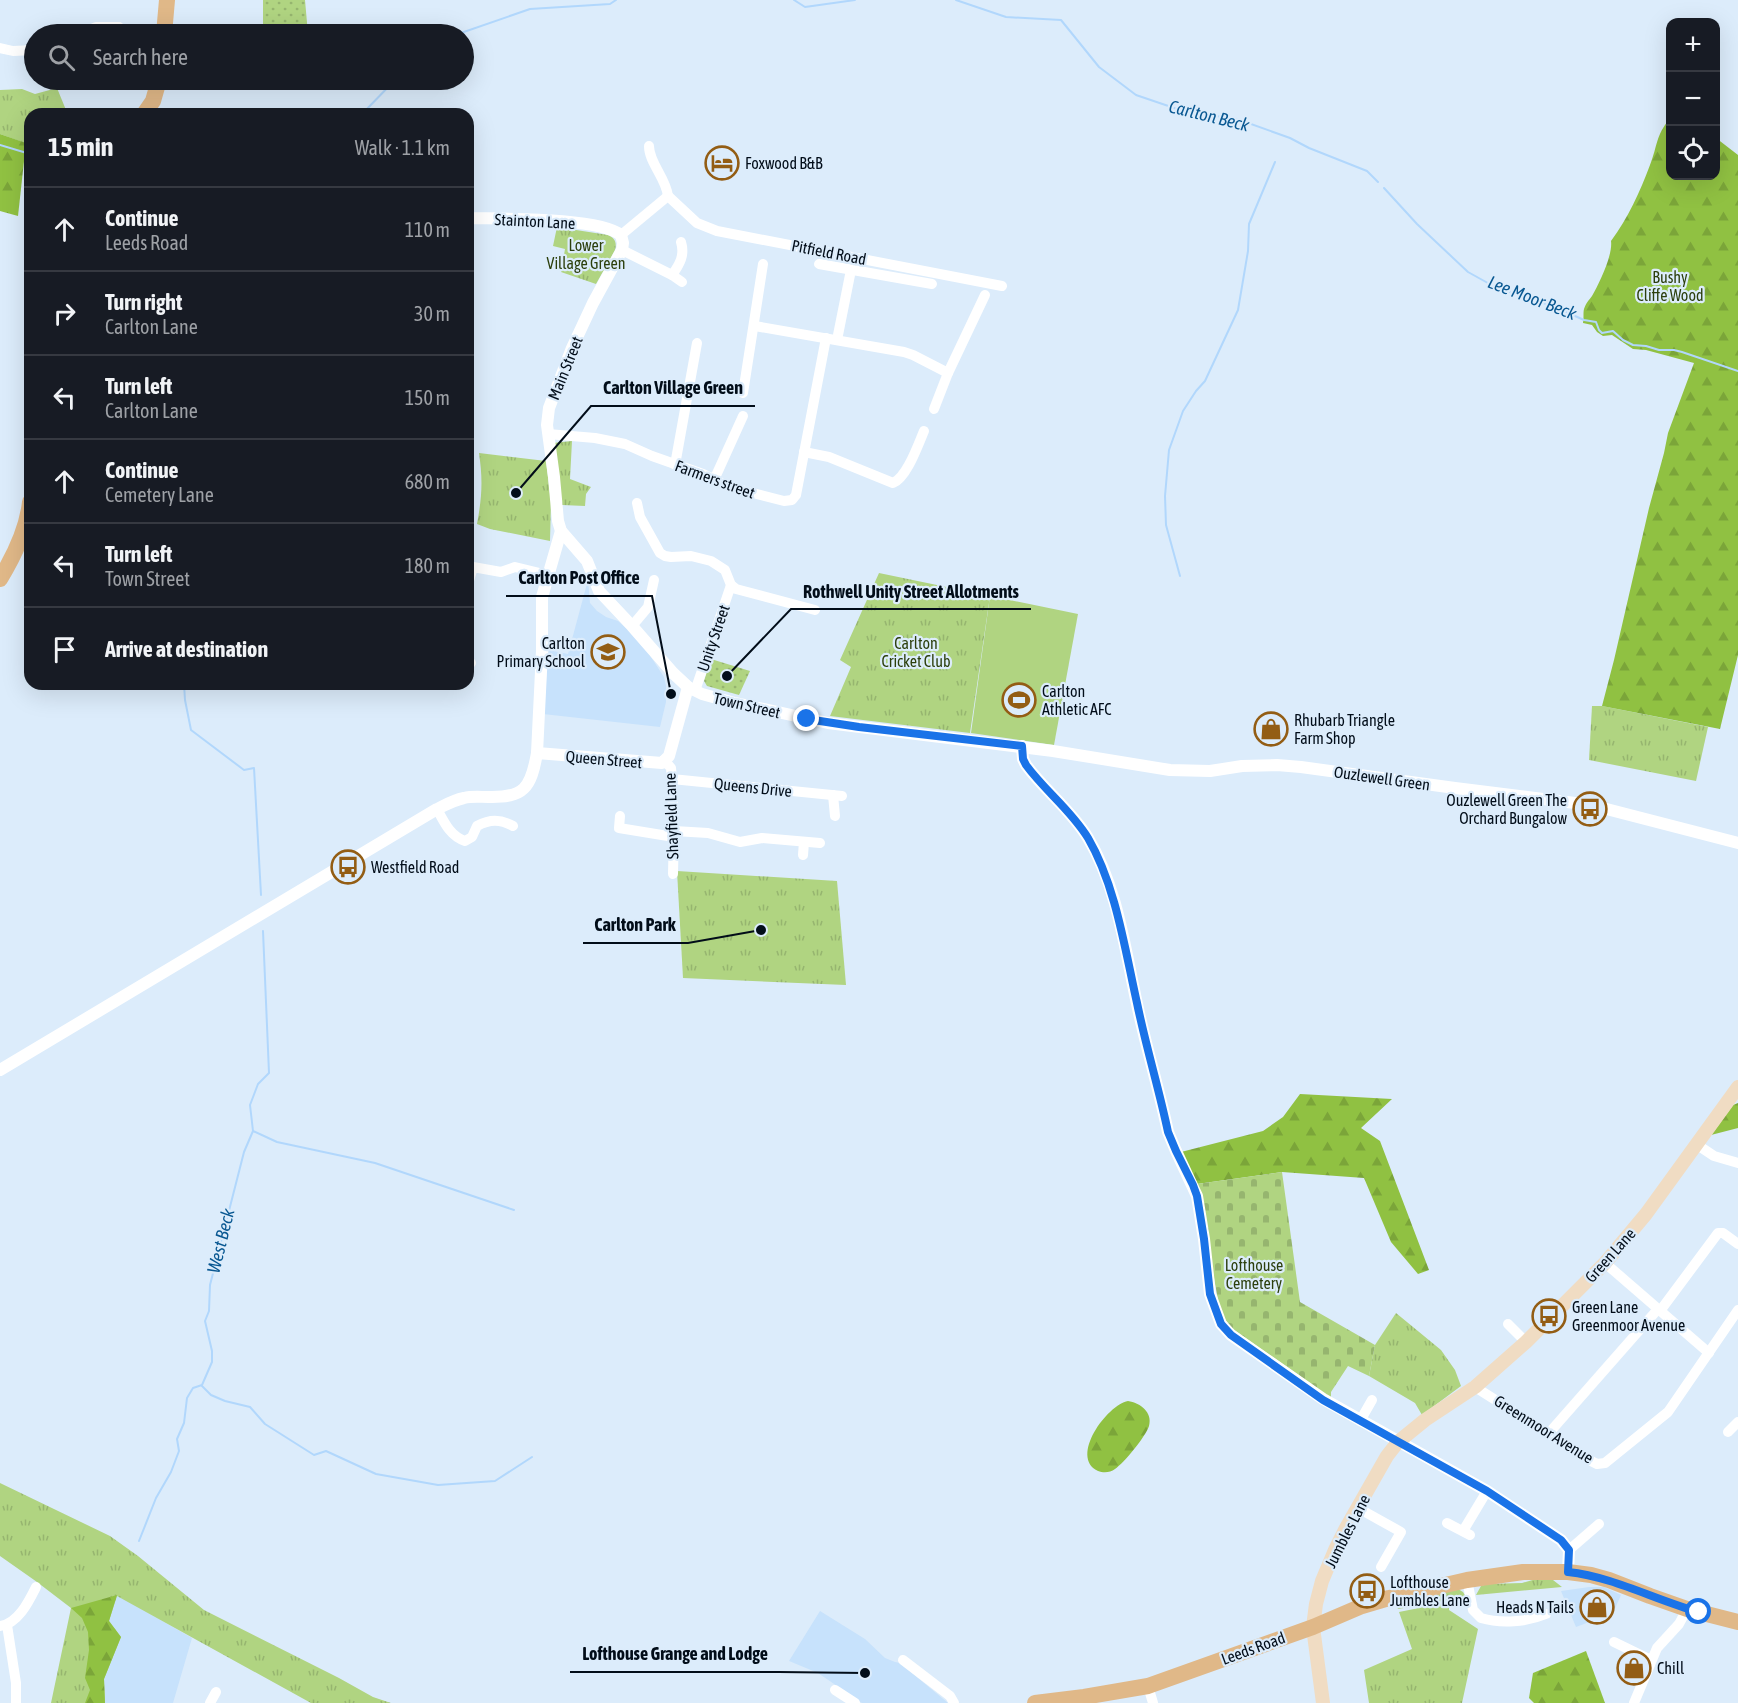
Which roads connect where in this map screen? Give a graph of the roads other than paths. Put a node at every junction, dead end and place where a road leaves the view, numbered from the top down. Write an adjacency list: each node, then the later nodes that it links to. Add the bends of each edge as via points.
1 (167, 0): 2 (main road)
2 (165, 24)
3 (0, 48): 4 (street)
4 (24, 50)
5 (156, 90): 7 (main road)
6 (158, 90): 8 (street)
7 (148, 108)
8 (158, 108)
9 (649, 146): 10 (street)
10 (668, 196): 12 (street); 21 (street, Pitfield Road, via 697,224 717,231)
11 (474, 218): 12 (street, Stainton Lane, via 578,223 609,228)
12 (621, 235): 14 (street)
13 (681, 242): 18 (street, via 683,255)
14 (622, 250): 18 (street); 31 (street, Main Street, via 559,378 549,408)
15 (763, 264): 23 (street)
16 (819, 264): 17 (street)
17 (851, 270): 20 (street); 24 (street, Farmers street)
18 (672, 275): 19 (street)
19 (682, 282)
20 (932, 284)
21 (1002, 286)
22 (985, 294): 26 (street)
23 (755, 326): 24 (street); 27 (street)
24 (831, 339): 26 (street, via 904,352); 32 (street, Farmers street)
25 (697, 343): 33 (street)
26 (948, 373): 28 (street)
27 (743, 393)
28 (934, 409)
29 (743, 416): 34 (street)
30 (924, 431): 32 (street, via 900,480 893,483 829,457)
31 (548, 434): 33 (street, Farmers street, via 625,444); 37 (street, Main Street)
32 (804, 452): 34 (street, Farmers street, via 792,500 730,488)
33 (675, 465): 34 (street, Farmers street)
34 (714, 480)
35 (637, 503): 42 (street, via 636,518 663,559 691,556 711,561 725,570)
36 (24, 526): 40 (main road)
37 (561, 531): 39 (street); 44 (street, via 587,561 599,591)
38 (474, 567): 39 (street, via 501,572 515,567)
39 (548, 575): 47 (street, via 541,610)
40 (0, 579)
41 (654, 580): 44 (street, via 648,607)
42 (731, 585): 43 (street, via 742,592); 45 (street, Unity Street)
43 (815, 610)
44 (632, 626): 45 (street, via 673,674)
45 (692, 689): 46 (street, Town Street, via 759,709 828,723); 48 (street, Queen Street)
46 (1022, 746): 57 (street, Ouzlewell Green, via 1170,770 1301,767 1591,805); 75 (street, via 1026,765 1078,824 1097,854 1104,874 1168,1132 1197,1196 1210,1294 1221,1324 1265,1360)
47 (537, 753): 48 (street, Queen Street, via 658,764); 50 (street, via 530,781 522,791 506,797 463,798)
48 (665, 761): 49 (street, Shayfield Lane, via 671,768)
49 (672, 779): 52 (street, Queens Drive, via 838,796); 54 (street, Shayfield Lane)
50 (437, 808): 53 (street, via 448,828 465,841 477,826 487,821 504,821); 60 (street)
51 (620, 816): 54 (street, via 619,828)
52 (835, 816)
53 (513, 826)
54 (674, 834): 55 (street, via 708,833 740,842 762,838); 59 (street, Shayfield Lane)
55 (804, 842): 56 (street); 58 (street)
56 (820, 843)
57 (1738, 843)
58 (803, 855)
59 (673, 874)
60 (0, 1070)
61 (1738, 1087): 62 (main road, Green Lane)
62 (1699, 1140): 63 (street, via 1714,1156); 65 (main road, Green Lane)
63 (1738, 1163)
64 (1738, 1244): 66 (street, via 1718,1233)
65 (1605, 1263): 66 (street); 70 (main road, Green Lane)
66 (1659, 1310): 71 (street); 77 (street)
67 (1738, 1311): 69 (street, Greenmoor Avenue)
68 (1508, 1324): 70 (street)
69 (1733, 1326): 71 (street, Greenmoor Avenue)
70 (1527, 1342): 72 (main road, Green Lane)
71 (1709, 1353): 77 (street, Greenmoor Avenue, via 1668,1412 1605,1463 1593,1462)
72 (1475, 1387): 77 (street, Greenmoor Avenue); 78 (main road, Green Lane)
73 (1371, 1400): 75 (street)
74 (1722, 1420): 76 (street)
75 (1360, 1421): 78 (street)
76 (1733, 1428)
77 (1549, 1432)
78 (1398, 1442): 79 (street); 80 (main road, Jumbles Lane)
79 (1487, 1491): 81 (street, via 1467,1533); 83 (street, via 1561,1540)
80 (1358, 1508): 84 (street, via 1401,1532); 92 (main road, Jumbles Lane, via 1322,1581)
81 (1447, 1523)
82 (1599, 1524): 83 (street)
83 (1569, 1550): 85 (street)
84 (1381, 1567)
85 (1568, 1572): 86 (main road, Leeds Road, via 1523,1572); 88 (main road, Leeds Road, via 1609,1580)
86 (1467, 1580): 89 (street, via 1473,1610 1481,1618 1533,1620); 92 (main road, Leeds Road, via 1362,1606)
87 (36, 1587): 91 (street, via 21,1612)
88 (1688, 1609): 90 (main road, Leeds Road); 95 (street)
89 (1546, 1614)
90 (1738, 1622)
91 (4, 1626): 101 (street, via 16,1683)
92 (1313, 1627): 96 (main road, Leeds Road); 106 (main road, Jumbles Lane)
93 (1614, 1642): 95 (street)
94 (903, 1660): 103 (street)
95 (1651, 1660): 107 (street)
96 (1148, 1686): 99 (main road, Leeds Road); 105 (street)
97 (835, 1690): 100 (street)
98 (216, 1692): 102 (street)
99 (1084, 1700): 104 (main road, Leeds Road)
100 (851, 1702)
101 (16, 1703)
102 (210, 1703)
103 (954, 1703)
104 (1035, 1703)
105 (1153, 1703)
106 (1323, 1703)
107 (1634, 1703)

